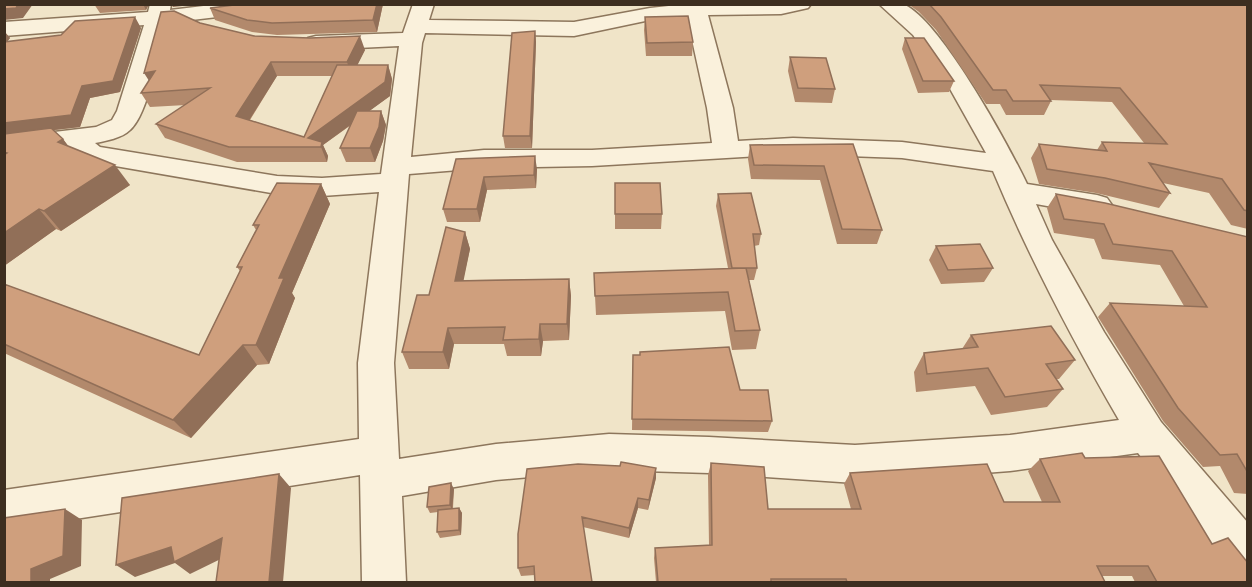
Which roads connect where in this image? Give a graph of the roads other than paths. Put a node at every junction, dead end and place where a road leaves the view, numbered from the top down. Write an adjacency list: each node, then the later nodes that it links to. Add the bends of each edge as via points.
1 (278, 4): 6 (street)
2 (801, 4): 4 (street, via 782,8)
3 (887, 8): 15 (street, via 921,30 934,46 961,87)
4 (680, 9): 7 (street, via 574,29); 13 (street, via 720,108)
5 (160, 11): 6 (street); 8 (street); 11 (street, via 130,111 121,125 102,134)
6 (184, 14): 9 (street)
7 (418, 23): 10 (street); 14 (street, via 402,108)
8 (4, 29)
9 (220, 32)
10 (295, 43)
11 (72, 137): 12 (street); 14 (street, via 92,154 277,185 322,186)
12 (4, 146)
13 (726, 151): 14 (street, via 484,159); 15 (street, via 836,146 932,152)
14 (395, 174): 18 (street, via 376,363)
15 (1009, 177): 16 (street); 17 (street, via 1037,240)
16 (1118, 210)
17 (1147, 434): 18 (street, via 1010,453 855,464 609,452); 20 (street)
18 (380, 468): 19 (street); 21 (street)
19 (4, 510)
20 (1248, 558)
21 (384, 582)

